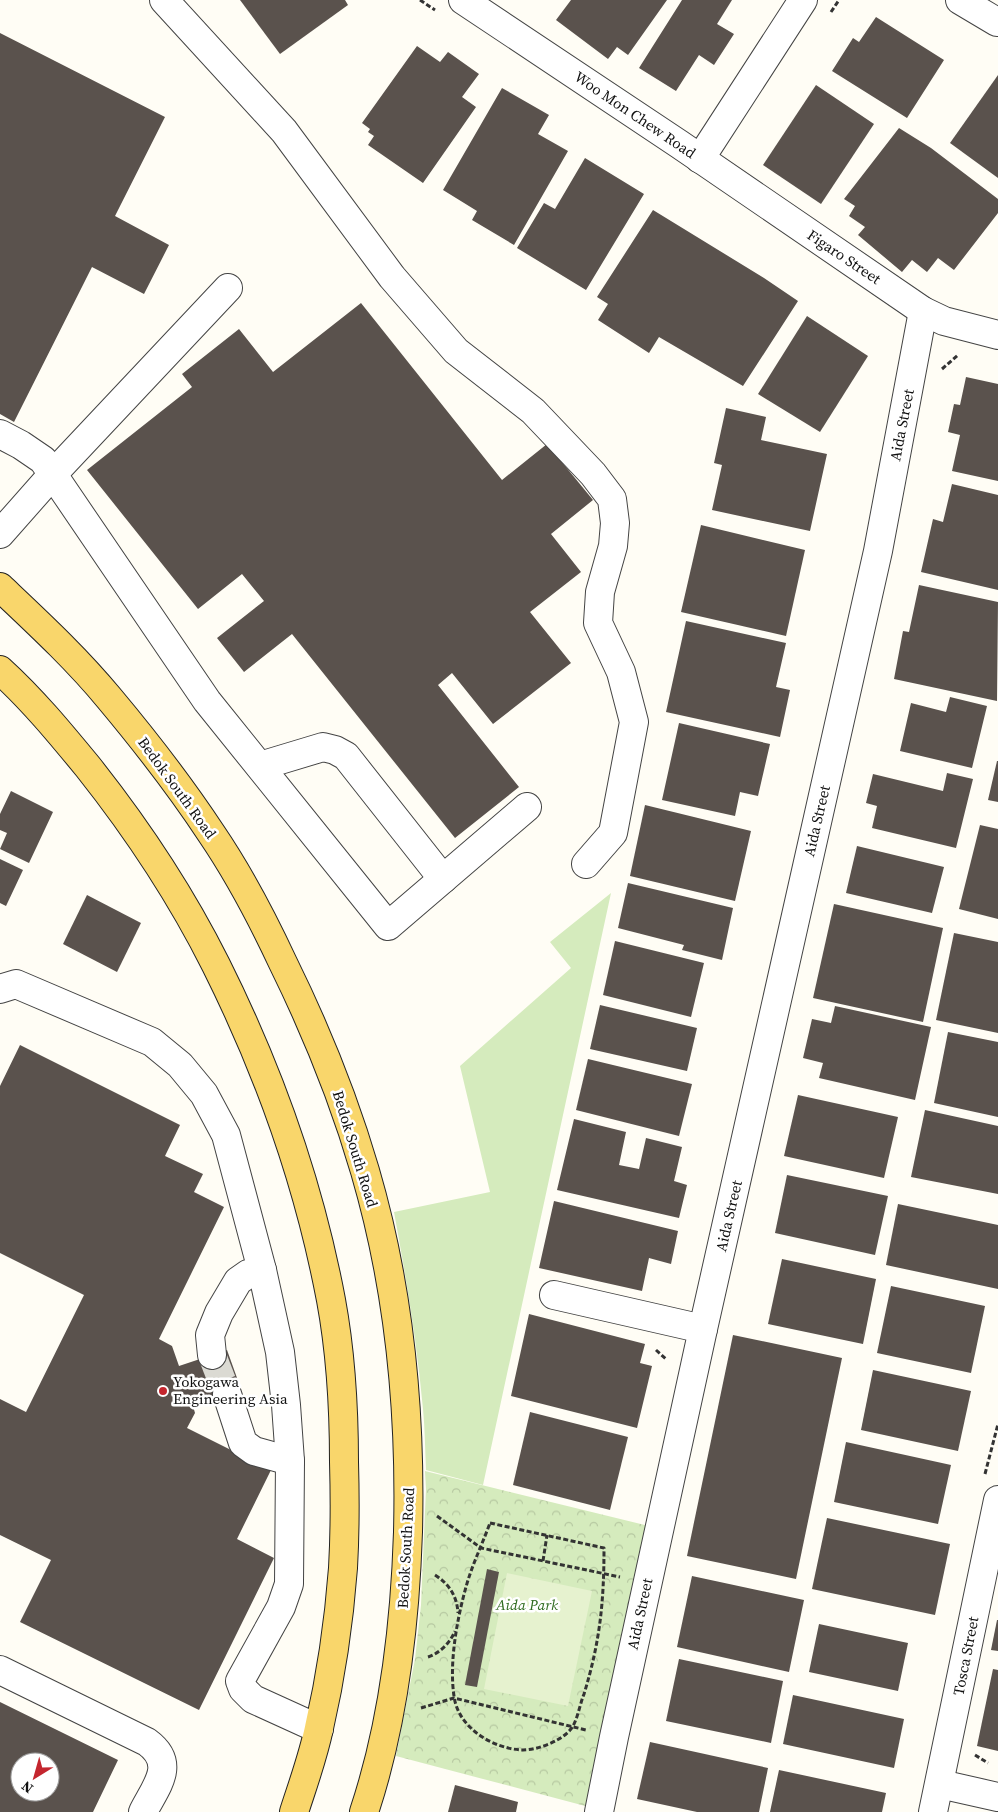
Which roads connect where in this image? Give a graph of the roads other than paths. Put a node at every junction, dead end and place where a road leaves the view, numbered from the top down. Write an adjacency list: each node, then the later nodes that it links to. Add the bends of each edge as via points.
1 (164, 0): 17 (street, via 284,131 392,277 456,351 533,411 593,474 612,499 613,546 600,592 598,623 622,672 634,722 613,833)
2 (463, 0): 6 (street, Woo Mon Chew Road)
3 (803, 0): 6 (street, Woo Mon Chew Road)
4 (960, 0): 5 (street)
5 (997, 22)
6 (700, 158): 8 (street, Figaro Street)
7 (228, 288): 11 (street)
8 (923, 311): 9 (street, Figaro Street, via 944,322); 22 (street, Aida Street, via 878,551)
9 (998, 335)
10 (0, 434): 11 (street, via 43,460)
11 (53, 474): 12 (street); 15 (street, via 207,701)
12 (0, 534)
13 (0, 587): 33 (main road, Bedok South Road, via 108,696 212,834 258,911 296,988 332,1072 365,1171 392,1290 406,1409 409,1489 406,1588 398,1660 380,1753)
14 (0, 670): 28 (main road, via 58,729 110,795 155,858 196,926 240,1013 275,1098 307,1194 332,1301 344,1411 343,1567 334,1647)
15 (260, 766): 18 (street, via 323,747 346,756); 18 (street, via 388,926)
16 (527, 807): 18 (street)
17 (586, 864)
18 (443, 879)
19 (0, 988): 20 (street, via 16,984 152,1042 180,1065 204,1094 226,1136)
20 (262, 1270): 23 (street, via 238,1281 219,1312 210,1335); 25 (street, via 280,1352)
21 (554, 1295): 22 (street)
22 (703, 1329): 34 (street, Aida Street)
23 (212, 1355)
24 (227, 1394): 25 (street, via 243,1443 254,1451)
25 (290, 1461): 28 (street, via 289,1584 281,1606 240,1680 243,1690 253,1699)
26 (997, 1507): 29 (street, Tosca Street)
27 (0, 1670): 31 (street, via 153,1747 162,1758 163,1769)
28 (319, 1729): 32 (main road)
29 (940, 1784): 30 (street); 35 (street, Tosca Street)
30 (998, 1798)
31 (143, 1812)
32 (294, 1812)
33 (364, 1812)
34 (599, 1812)
35 (933, 1812)

